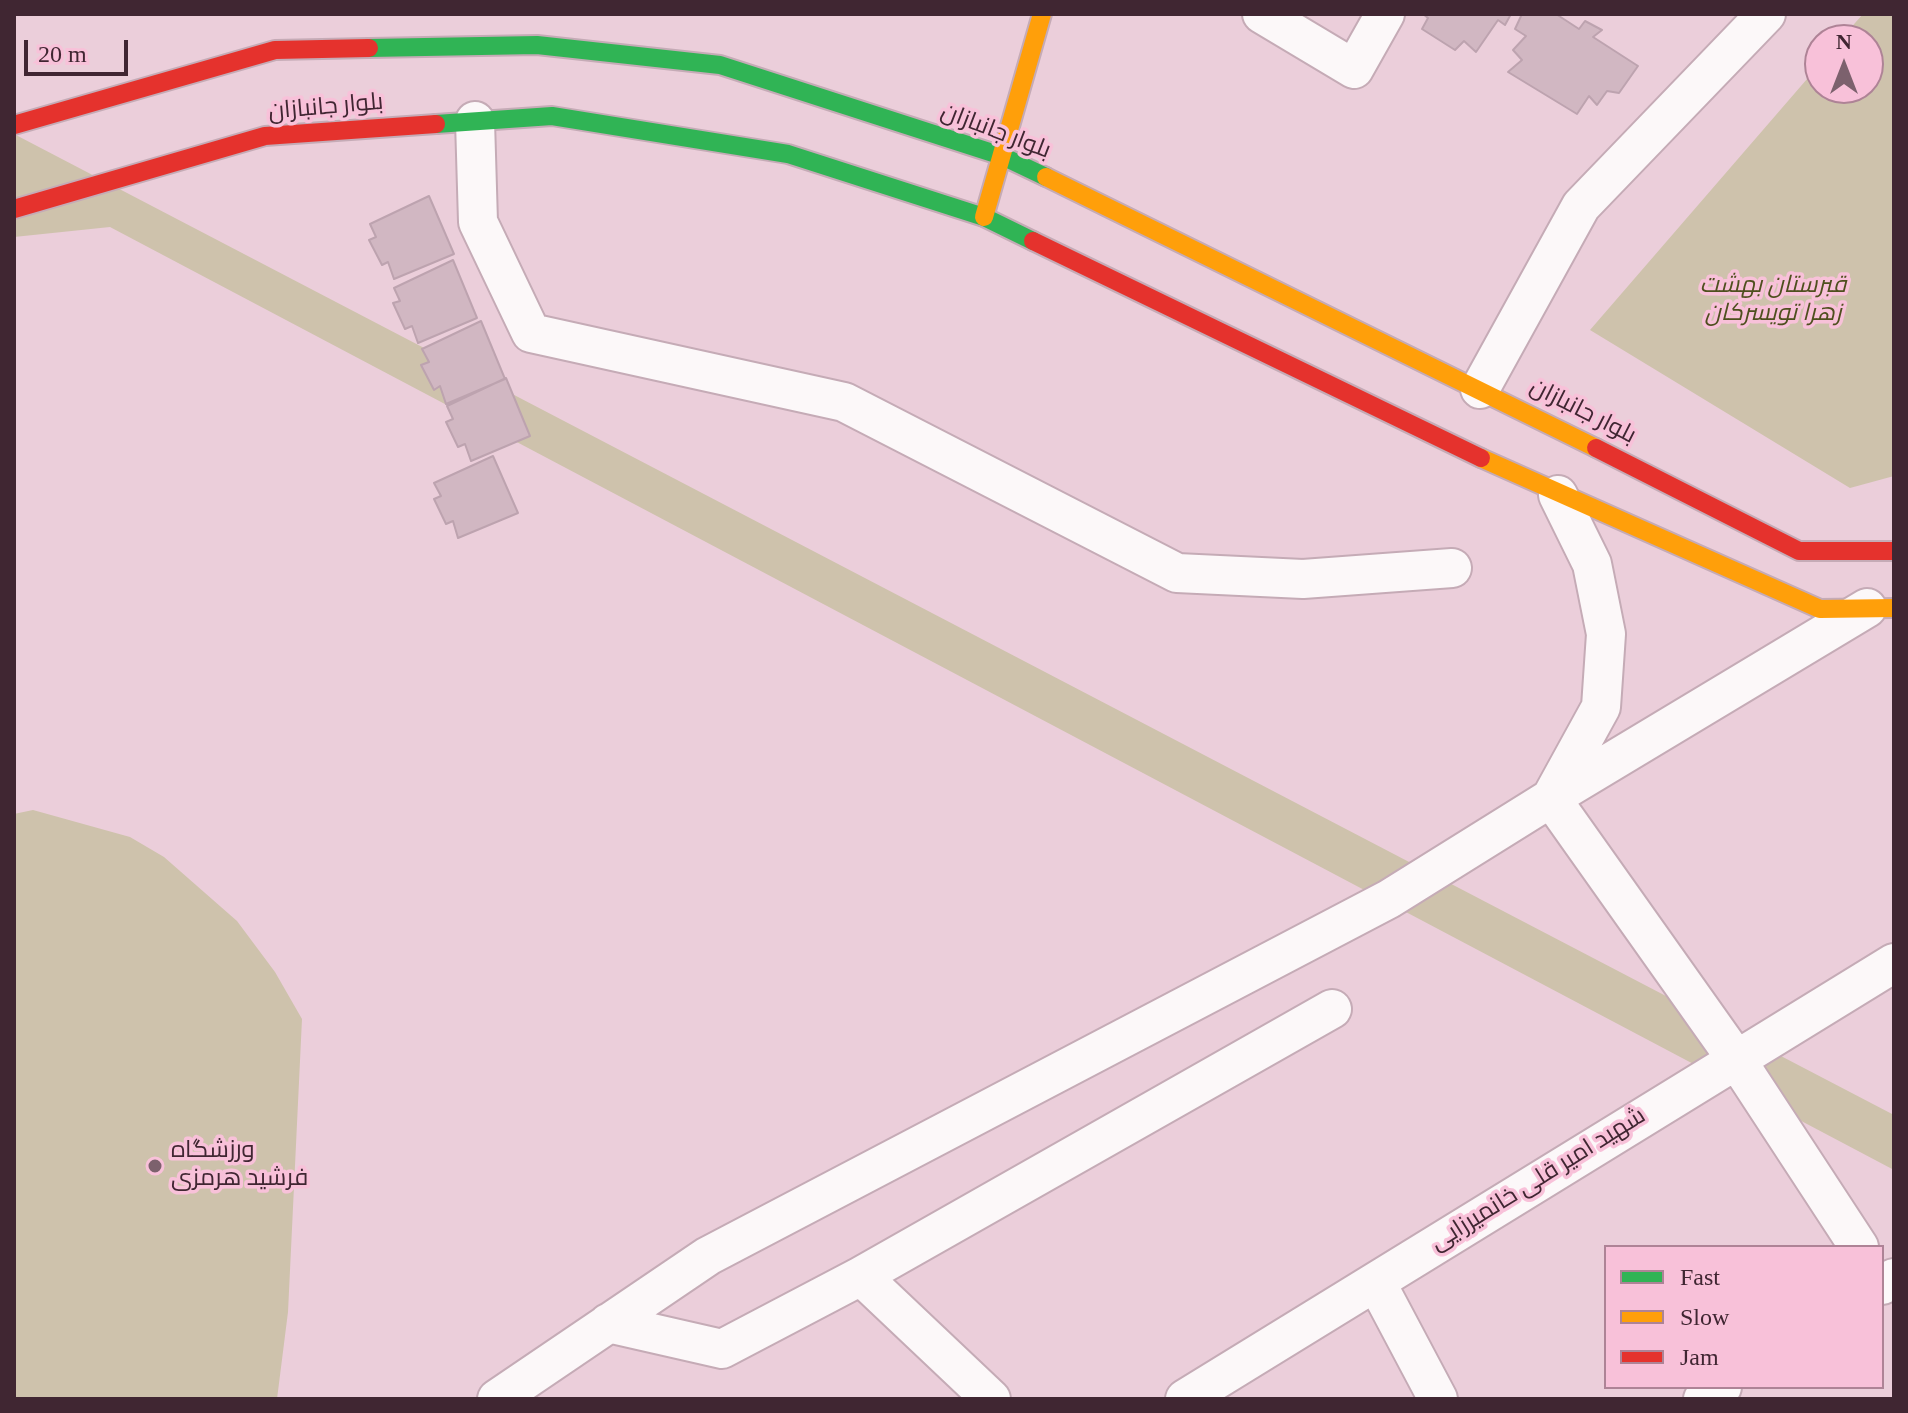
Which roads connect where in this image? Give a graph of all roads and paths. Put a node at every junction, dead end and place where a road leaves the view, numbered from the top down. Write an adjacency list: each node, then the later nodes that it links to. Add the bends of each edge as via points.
1 (1042, 14): 7 (main road)
2 (1262, 14): 3 (street, via 1354,69)
3 (1385, 14)
4 (1766, 14): 10 (street, via 1581,206)
5 (475, 121): 8 (main road, بلوار جانبازان, via 265,136); 9 (main road, بلوار جانبازان, via 552,116 788,154); 13 (street, via 478,222 531,333 844,402 1177,573 1303,579)
6 (14, 125): 7 (main road, بلوار جانبازان, via 275,50 537,45 720,65)
7 (1002, 156): 9 (main road); 10 (main road, بلوار جانبازان)
8 (14, 209)
9 (984, 217): 11 (main road, بلوار جانبازان)
10 (1480, 389): 12 (main road, بلوار جانبازان, via 1799,551)
11 (1558, 495): 14 (main road, بلوار جانبازان, via 1820,609); 15 (street, via 1592,564 1606,634 1601,707)
12 (1894, 551)
13 (1452, 568)
14 (1880, 608): 15 (street)
15 (1551, 798): 18 (street); 22 (street, via 1389,899 708,1256)
16 (1894, 963): 18 (street, شهید امیر قلی خانمیرزایی)
17 (1332, 1009): 20 (street)
18 (1736, 1059): 19 (street); 21 (street, شهید امیر قلی خانمیرزایی)
19 (1858, 1245)
20 (861, 1276): 22 (street, via 722,1349); 24 (street)
21 (1376, 1282): 25 (street, شهید امیر قلی خانمیرزایی); 26 (street)
22 (608, 1323): 23 (street)
23 (497, 1399)
24 (991, 1399)
25 (1185, 1399)
26 (1438, 1399)

